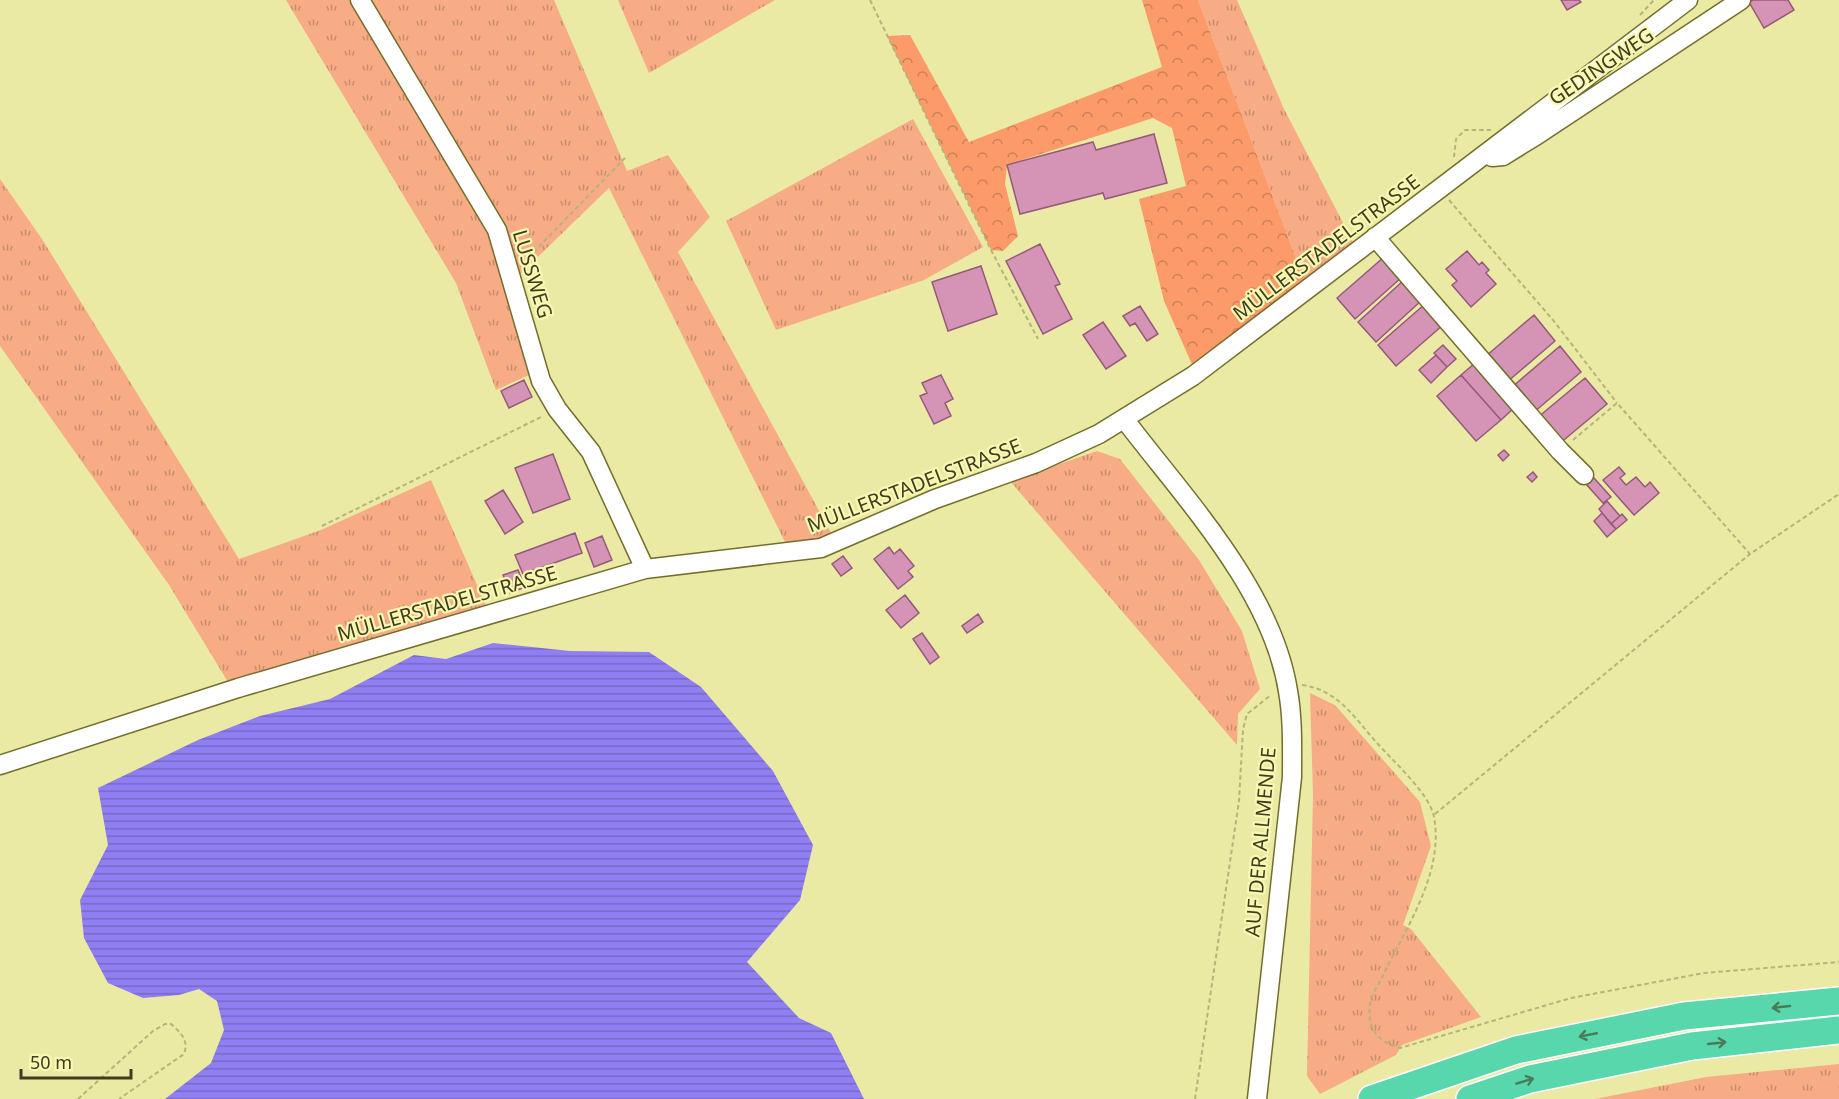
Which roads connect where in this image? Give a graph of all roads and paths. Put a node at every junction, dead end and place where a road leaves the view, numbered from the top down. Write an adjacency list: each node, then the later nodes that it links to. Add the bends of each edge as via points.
1 (360, 0): 11 (street, LUSSWEG, via 497,230)
2 (870, 0): 12 (path)
3 (1688, 0): 5 (street, MÜLLERSTADELSTRASSE)
4 (1741, 0): 7 (street, GEDINGWEG, via 1503,156)
5 (1511, 135): 7 (street, MÜLLERSTADELSTRASSE); 8 (path, via 1487,129 1465,130 1456,139 1454,157)
6 (626, 158): 11 (path)
7 (1481, 159): 8 (street, MÜLLERSTADELSTRASSE)
8 (1462, 173): 9 (street, MÜLLERSTADELSTRASSE)
9 (1440, 189): 10 (street, MÜLLERSTADELSTRASSE); 13 (path, via 1553,320)
10 (1375, 237): 15 (street, MÜLLERSTADELSTRASSE, via 1193,376); 16 (street)
11 (511, 276): 14 (street, LUSSWEG, via 541,381)
12 (1038, 339)
13 (1617, 403): 16 (path); 20 (path)
14 (557, 409): 19 (path); 21 (street, LUSSWEG, via 591,452)
15 (1125, 420): 21 (street, MÜLLERSTADELSTRASSE, via 1036,463 935,499 821,548); 22 (street, AUF DER ALLMENDE, via 1226,553 1253,595 1274,642)
16 (1560, 452): 17 (street)
17 (1584, 475)
18 (1839, 494): 20 (path)
19 (322, 526)
20 (1750, 554): 24 (path)
21 (645, 569): 23 (street, MÜLLERSTADELSTRASSE, via 238,688)
22 (1288, 688): 24 (path, via 1303,685 1325,690 1346,708 1424,796); 28 (street, AUF DER ALLMENDE, via 1292,777); 31 (path, via 1264,699 1247,714 1243,729 1239,801)
23 (0, 765)
24 (1434, 815): 25 (path, via 1436,844 1427,885 1370,1004 1373,1030 1382,1042 1400,1048 1571,998 1704,973)
25 (1839, 962)
26 (1839, 1001): 32 (highway, one-way to 32, via 1684,1016 1516,1050)
27 (1839, 1030): 33 (highway, one-way to 27, via 1530,1079 1692,1046)
28 (1257, 1096)
29 (78, 1099): 30 (path, via 153,1031 171,1024 184,1037 184,1054)
30 (119, 1099)
31 (1195, 1099)
32 (1372, 1099)
33 (1470, 1099)

